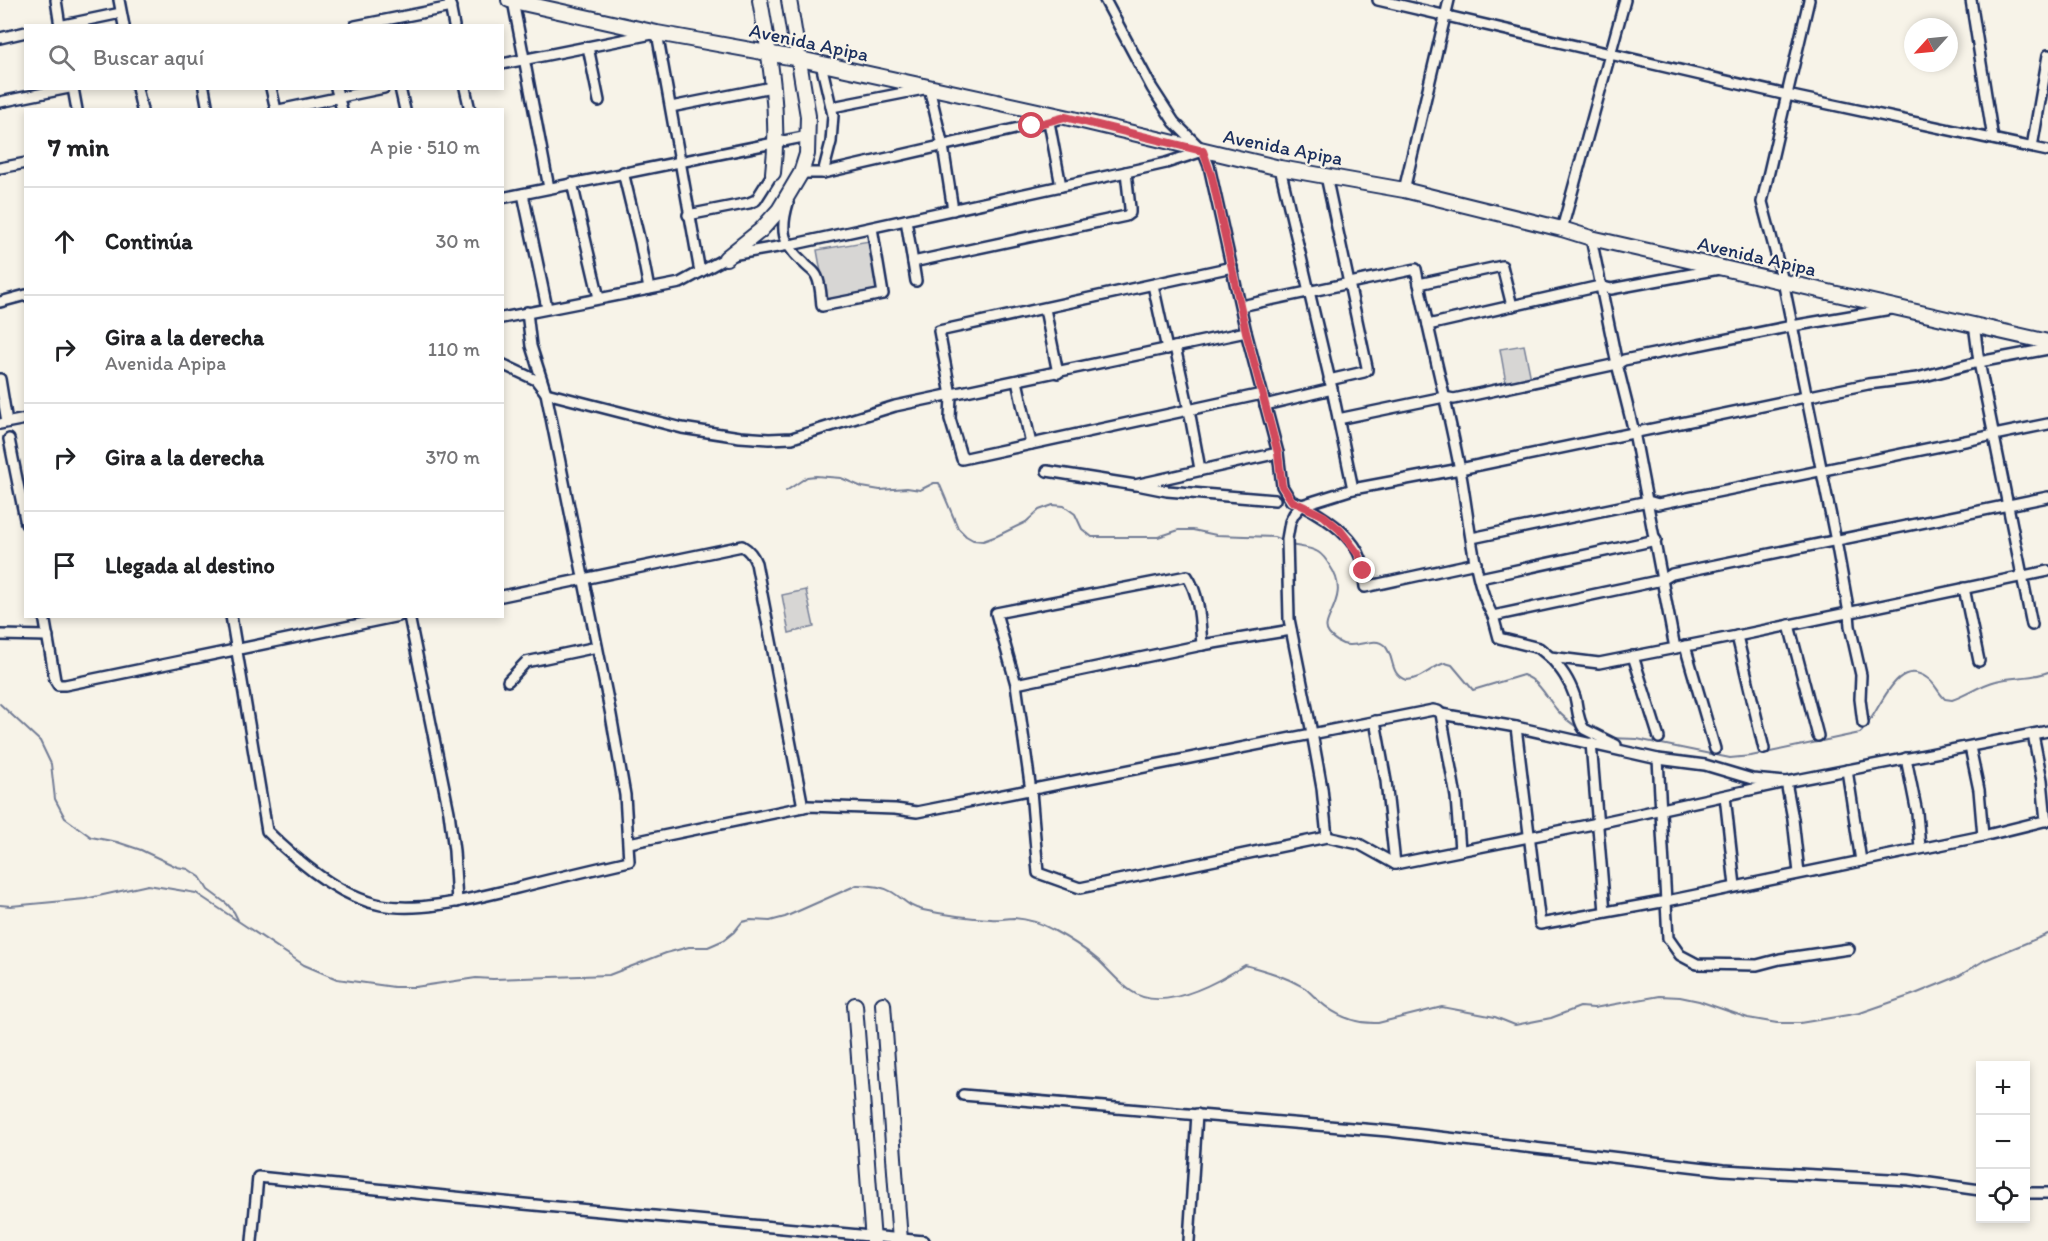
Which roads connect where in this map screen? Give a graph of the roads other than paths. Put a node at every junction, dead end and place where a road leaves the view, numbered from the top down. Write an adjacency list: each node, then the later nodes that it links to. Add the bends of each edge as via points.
1 (56, 0): 16 (street)
2 (119, 0): 13 (street)
3 (760, 0): 25 (street)
4 (789, 0): 28 (street)
5 (1106, 0): 63 (street, via 1152,88 1174,122)
6 (1377, 0): 14 (street)
7 (1449, 0): 14 (street)
8 (1625, 0): 26 (street)
9 (1809, 0): 43 (street)
10 (1971, 0): 59 (street)
11 (511, 1): 22 (street, Avenida Apipa); 29 (street)
12 (450, 3): 15 (street); 20 (street)
13 (121, 12): 17 (street); 18 (street)
14 (1445, 16): 26 (street); 78 (street)
15 (388, 22): 19 (street)
16 (60, 24)
17 (65, 24)
18 (124, 24)
19 (372, 24)
20 (454, 24)
21 (24, 32): 23 (street)
22 (657, 33): 24 (street); 25 (street, Avenida Apipa); 46 (street)
23 (0, 38)
24 (588, 47): 29 (street); 44 (street)
25 (769, 53): 28 (street, Avenida Apipa); 32 (street)
26 (1611, 54): 43 (street); 86 (street)
27 (2048, 55): 62 (street)
28 (800, 59): 31 (street, Avenida Apipa); 58 (street)
29 (525, 60): 30 (street); 77 (street)
30 (504, 64)
31 (821, 64): 33 (street, Avenida Apipa); 47 (street)
32 (772, 87): 46 (street); 60 (street)
33 (929, 88): 47 (street); 56 (street, Avenida Apipa); 61 (street)
34 (61, 90): 45 (street)
35 (72, 90): 48 (street)
36 (137, 90): 49 (street)
37 (204, 90): 50 (street)
38 (272, 90): 51 (street)
39 (366, 90): 42 (street)
40 (400, 90): 54 (street)
41 (465, 90): 55 (street)
42 (338, 93): 52 (street); 53 (street)
43 (1787, 95): 59 (street); 95 (street, via 1762,202)
44 (599, 100)
45 (0, 102)
46 (671, 107): 65 (street)
47 (832, 107): 73 (street, via 831,142)
48 (76, 108)
49 (142, 108)
50 (208, 108)
51 (276, 108)
52 (284, 108)
53 (342, 108)
54 (405, 108)
55 (470, 108)
56 (1065, 117): 57 (street); 63 (street, Avenida Apipa)
57 (1049, 122): 61 (street); 76 (street)
58 (808, 136): 60 (street); 72 (street)
59 (1993, 139): 62 (street)
60 (777, 141): 65 (street); 71 (street)
61 (943, 146): 73 (street); 82 (street)
62 (2032, 147): 64 (street)
63 (1203, 151): 68 (street, Avenida Apipa); 70 (street); 91 (street)
64 (2048, 151)
65 (679, 160): 69 (street); 83 (street)
66 (24, 163): 67 (street)
67 (0, 168)
68 (1280, 168): 74 (street, Avenida Apipa); 101 (street)
69 (623, 172): 75 (street); 100 (street)
70 (1126, 172): 76 (street); 90 (street, via 1130,213 1126,216)
71 (773, 173): 83 (street, via 756,200)
72 (801, 173): 73 (street); 79 (street)
73 (823, 173)
74 (1326, 176): 78 (street, Avenida Apipa); 96 (street)
75 (572, 183): 77 (street); 103 (street)
76 (1060, 186): 82 (street)
77 (549, 188): 80 (street)
78 (1404, 190): 86 (street, Avenida Apipa)
79 (790, 192): 88 (street, via 782,221); 89 (street, via 761,230)
80 (523, 194): 81 (street); 108 (street)
81 (504, 198)
82 (953, 210): 84 (street)
83 (688, 215): 93 (street)
84 (906, 220): 85 (street); 90 (street)
85 (872, 228): 88 (street); 88 (street, via 883,294 822,306 815,273)
86 (1562, 229): 87 (street, Avenida Apipa)
87 (1591, 238): 92 (street, Avenida Apipa); 99 (street)
88 (787, 245): 89 (street)
89 (726, 258): 93 (street)
90 (913, 262): 94 (street)
91 (1232, 267): 98 (street); 105 (street)
92 (1724, 268): 95 (street, Avenida Apipa); 99 (street, via 1611,289)
93 (700, 272): 100 (street, via 680,283)
94 (916, 281)
95 (1783, 281): 107 (street, Avenida Apipa); 114 (street)
96 (1349, 283): 97 (street, via 1416,269); 101 (street); 125 (street, via 1367,370)
97 (1419, 284): 106 (street, via 1502,266); 113 (street)
98 (1153, 285): 109 (street); 117 (street)
99 (1600, 286): 106 (street); 120 (street)
100 (649, 289): 103 (street)
101 (1308, 292): 105 (street); 125 (street)
102 (24, 296): 104 (street)
103 (599, 298): 108 (street)
104 (0, 302)
105 (1241, 306): 115 (street)
106 (1512, 306): 113 (street)
107 (1899, 307): 112 (street, Avenida Apipa); 114 (street)
108 (547, 308): 110 (street)
109 (1045, 309): 122 (street); 128 (street, via 939,331)
110 (527, 312): 111 (street); 126 (street, via 531,346)
111 (504, 318)
112 (1974, 324): 116 (street, Avenida Apipa); 119 (street)
113 (1428, 325): 129 (street)
114 (1792, 326): 120 (street); 130 (street)
115 (1246, 332): 117 (street); 127 (street)
116 (2048, 342)
117 (1171, 348): 122 (street); 132 (street)
118 (2048, 349): 119 (street)
119 (1979, 362): 130 (street, via 1917,378); 138 (street)
120 (1617, 364): 129 (street, via 1454,399); 137 (street)
121 (504, 365): 126 (street, via 536,380)
122 (1058, 373): 124 (street)
123 (0, 379): 135 (street)
124 (1017, 381): 128 (street); 140 (street)
125 (1330, 384): 131 (street); 134 (street)
126 (546, 393): 128 (street, via 673,426 769,439 792,438 895,406); 161 (street)
127 (1262, 394): 131 (street); 132 (street)
128 (951, 395): 140 (street, via 950,419 962,459)
129 (1444, 397): 134 (street); 142 (street)
130 (1806, 397): 137 (street); 145 (street)
131 (1265, 405): 141 (street)
132 (1189, 411): 140 (street); 143 (street)
133 (24, 419): 135 (street)
134 (1338, 419): 147 (street)
135 (4, 423)
136 (2048, 424): 138 (street)
137 (1634, 432): 142 (street); 150 (street)
138 (1995, 436): 145 (street); 152 (street)
139 (9, 440): 153 (street)
140 (1031, 444)
141 (1278, 453): 143 (street); 151 (street, via 1282,486 1292,501)
142 (1460, 469): 147 (street); 154 (street)
143 (1200, 470): 146 (street)
144 (1047, 471): 146 (street)
145 (1821, 472): 150 (street, via 1658,504); 156 (street)
146 (1135, 485): 149 (street)
147 (1353, 489): 151 (street)
148 (2048, 497): 152 (street)
149 (1275, 500)
150 (1648, 501): 154 (street); 155 (street)
151 (1302, 505): 157 (street, via 1324,516 1354,547 1361,561 1365,587); 173 (street, via 1290,522 1287,539)
152 (2008, 506): 156 (street); 159 (street)
153 (24, 514)
154 (1472, 538): 157 (street)
155 (1656, 540): 160 (street); 162 (street)
156 (1836, 541): 162 (street, via 1672,574); 165 (street)
157 (1476, 563): 160 (street)
158 (2048, 571): 159 (street)
159 (2022, 576): 163 (street); 172 (street)
160 (1480, 578): 166 (street, via 1486,605)
161 (583, 580): 164 (street); 179 (street); 207 (street, via 742,546 748,550 758,572)
162 (1662, 580): 166 (street); 180 (street)
163 (1964, 588): 165 (street); 184 (street)
164 (504, 596)
165 (1849, 613): 171 (street); 189 (street, via 1861,675)
166 (1493, 616): 183 (street, via 1499,638 1539,648)
167 (44, 618): 175 (street)
168 (231, 618): 181 (street)
169 (390, 618): 181 (street)
170 (409, 618): 222 (street, via 449,812)
171 (1789, 625): 176 (street); 194 (street)
172 (2032, 625)
173 (1291, 630): 177 (street); 192 (street)
174 (0, 635): 175 (street)
175 (48, 636): 181 (street, via 58,685)
176 (1737, 636): 178 (street); 199 (street)
177 (1202, 645): 186 (street); 186 (street, via 1198,607 1187,576 996,614)
178 (1685, 646): 180 (street); 198 (street)
179 (597, 648): 185 (street, via 526,662); 214 (street, via 625,795)
180 (1675, 648): 182 (street)
181 (238, 651): 222 (street, via 267,831 312,869 360,898 404,907)
182 (1633, 656): 183 (street, via 1599,663); 195 (street)
183 (1550, 657): 200 (street, via 1566,674 1584,729)
184 (1980, 661)
185 (508, 681)
186 (1016, 684): 205 (street)
187 (1441, 714): 188 (street, via 1433,710); 190 (street); 216 (street, via 1456,797)
188 (1375, 721): 192 (street); 218 (street)
189 (1863, 723)
190 (1516, 727): 196 (street); 213 (street)
191 (2048, 731): 193 (street)
192 (1312, 734): 205 (street); 212 (street)
193 (2033, 734): 197 (street); 209 (street)
194 (1818, 736)
195 (1659, 738)
196 (1591, 743): 200 (street); 210 (street)
197 (1970, 747): 201 (street); 211 (street)
198 (1715, 749)
199 (1764, 749)
200 (1630, 752): 202 (street)
201 (1906, 758): 203 (street); 215 (street)
202 (1658, 759): 204 (street, via 1705,765 1752,779); 208 (street)
203 (1847, 770): 204 (street); 217 (street)
204 (1786, 782): 206 (street); 219 (street)
205 (1031, 791): 207 (street, via 917,812); 212 (street, via 1038,873 1080,888)
206 (1725, 796): 208 (street); 220 (street)
207 (803, 807): 214 (street)
208 (1660, 809): 210 (street); 221 (street)
209 (2047, 820): 211 (street)
210 (1598, 823): 213 (street); 223 (street)
211 (1983, 836): 215 (street)
212 (1328, 837): 218 (street, via 1359,844)
213 (1529, 837): 216 (street); 223 (street, via 1540,924)
214 (629, 843): 222 (street, via 629,861)
215 (1920, 848): 217 (street)
216 (1460, 850): 218 (street)
217 (1861, 861): 219 (street)
218 (1395, 864)
219 (1799, 873): 220 (street)
220 (1735, 886): 221 (street)
221 (1667, 901): 223 (street); 224 (street, via 1668,938 1680,955 1697,964 1757,965)
222 (457, 902)
223 (1605, 912)
224 (1849, 949)
225 (883, 1004): 233 (street)
226 (855, 1005): 232 (street)
227 (963, 1095): 228 (street)
228 (1197, 1114): 229 (street, via 1388,1131 1723,1170 1908,1180); 236 (street)
229 (1976, 1189)
230 (2030, 1193): 231 (street)
231 (2048, 1193)
232 (873, 1239): 233 (street); 234 (street, via 258,1177)
233 (900, 1240): 235 (street)
234 (252, 1241)
235 (924, 1241)
236 (1189, 1241)

